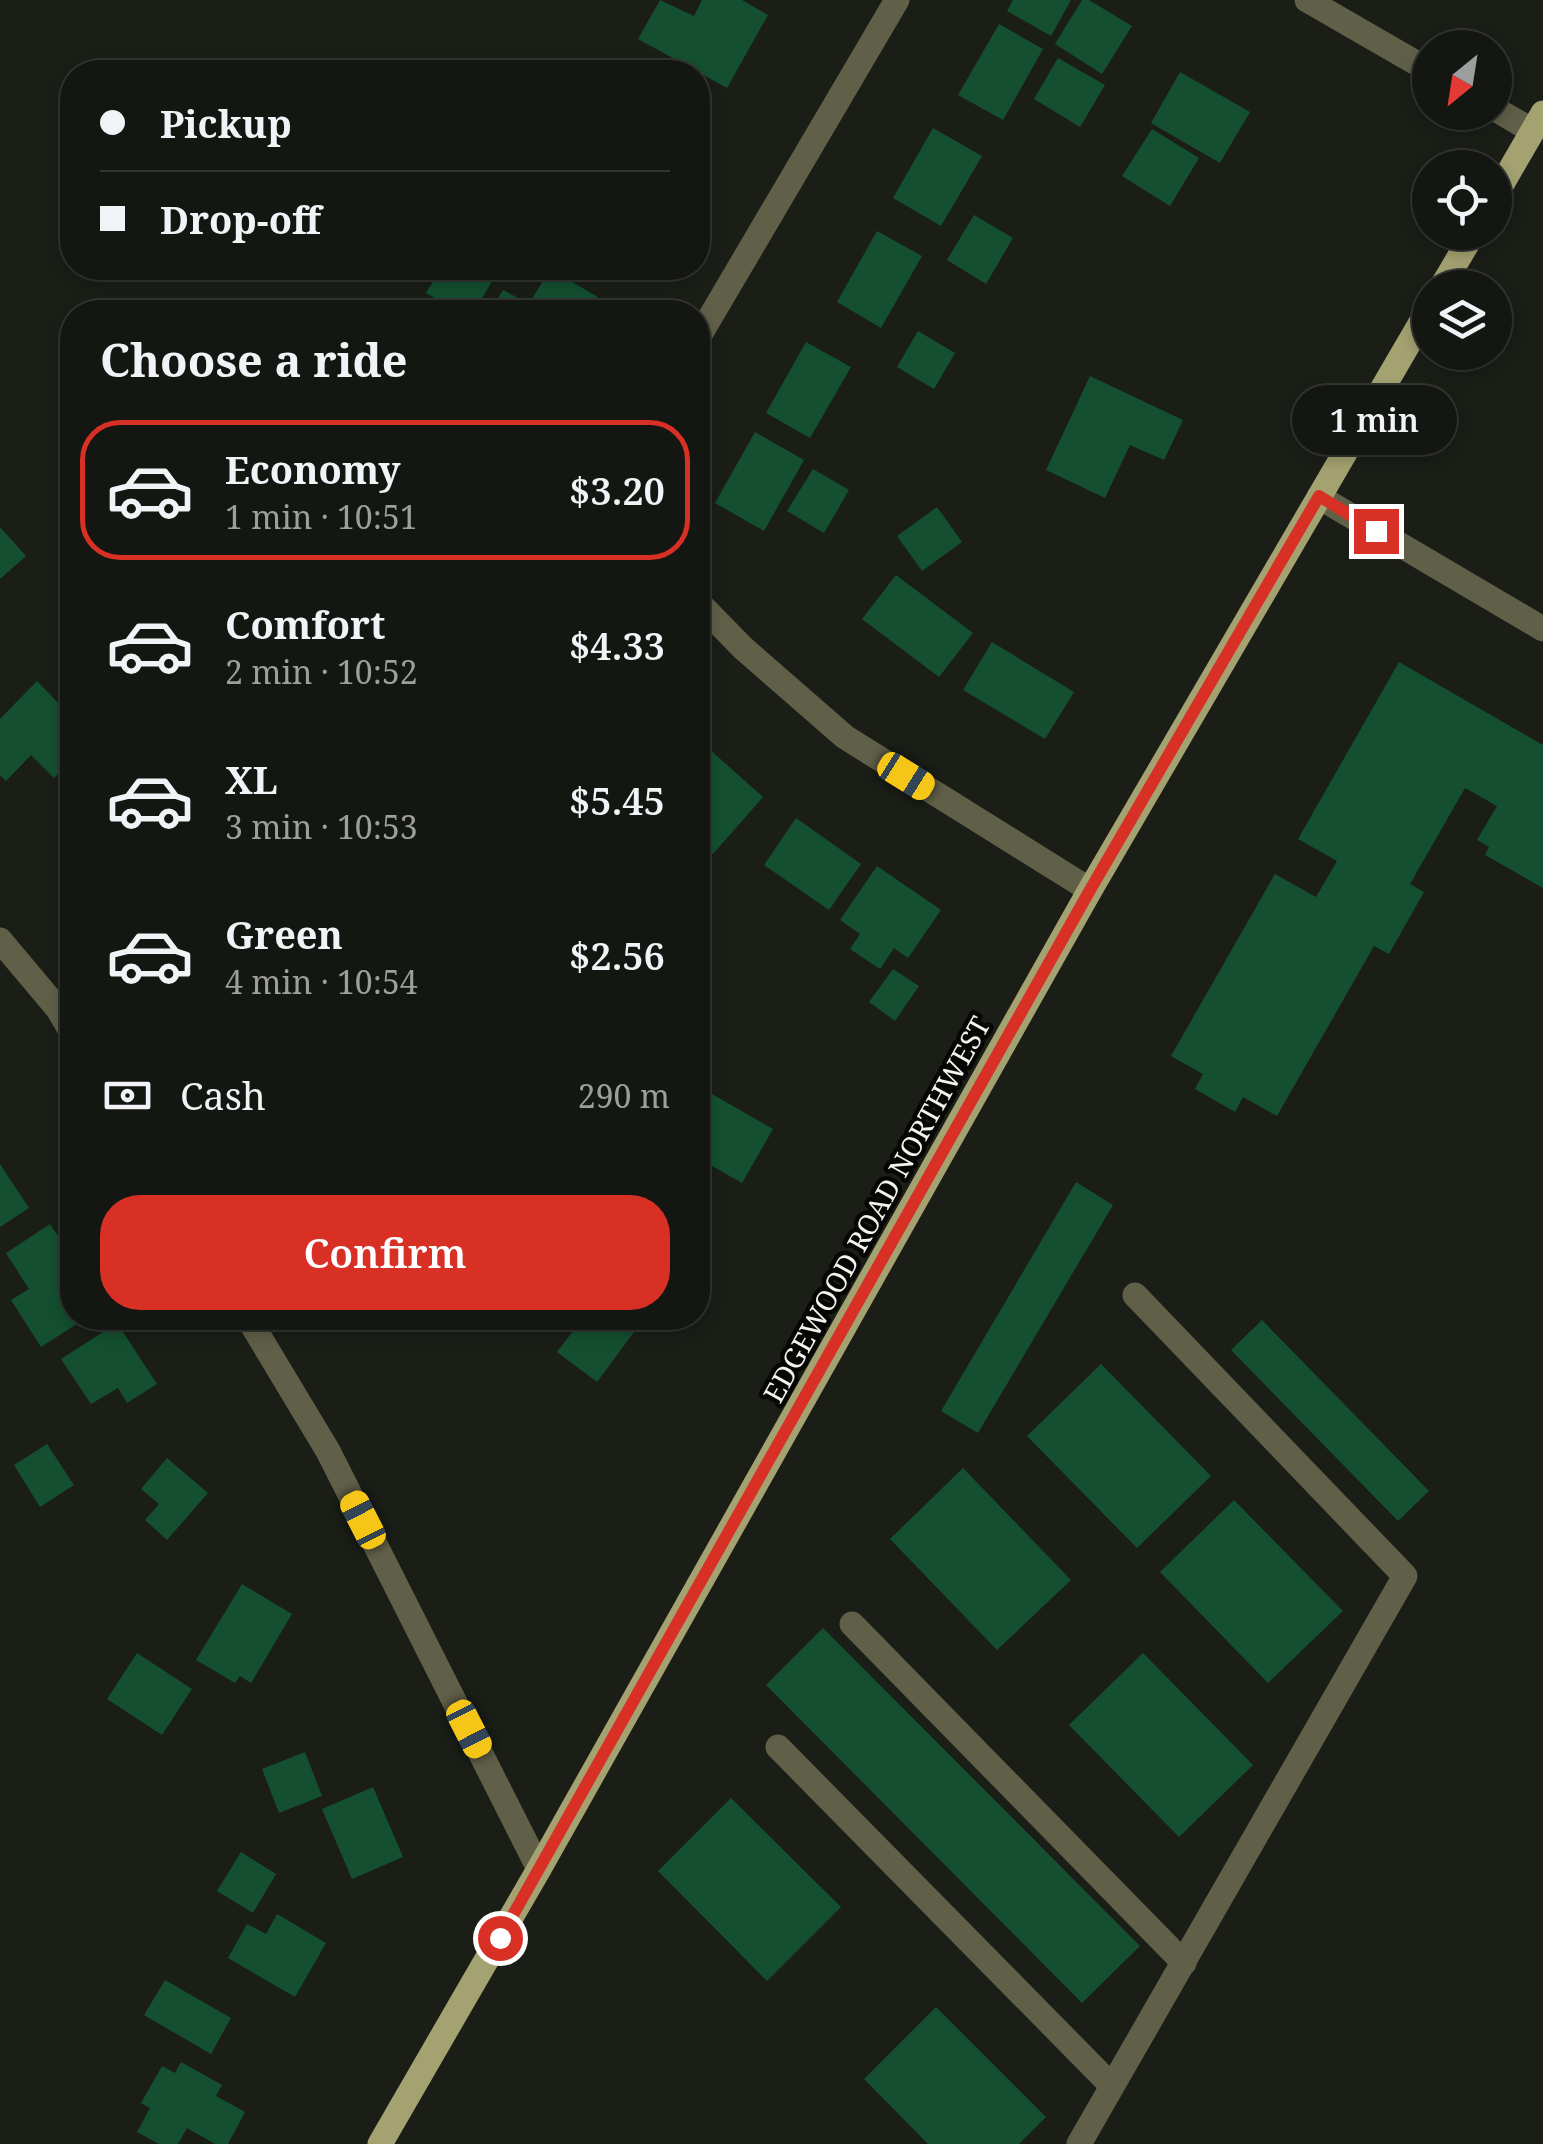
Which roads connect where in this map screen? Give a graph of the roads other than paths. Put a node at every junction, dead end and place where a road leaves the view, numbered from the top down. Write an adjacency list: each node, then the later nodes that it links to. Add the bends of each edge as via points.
1 (897, 0): 7 (street)
2 (1307, 0): 3 (street)
3 (1412, 61)
4 (1512, 114): 5 (street)
5 (1538, 122): 6 (main road)
6 (1512, 167)
7 (710, 318)
8 (1412, 338): 9 (main road, EDGEWOOD ROAD NORTHWEST)
9 (1319, 496): 11 (street); 12 (main road, EDGEWOOD ROAD NORTHWEST)
10 (710, 615): 12 (street, via 844,737)
11 (1543, 630)
12 (1090, 890): 19 (main road, EDGEWOOD ROAD NORTHWEST)
13 (0, 940): 14 (street)
14 (60, 1011)
15 (1135, 1295): 20 (street, via 1405,1576)
16 (255, 1330): 19 (street, via 328,1450)
17 (852, 1624): 20 (street)
18 (778, 1748): 21 (street)
19 (540, 1869): 22 (main road, EDGEWOOD ROAD NORTHWEST)
20 (1184, 1963): 21 (street)
21 (1112, 2086): 23 (street)
22 (380, 2144)
23 (1079, 2144)

